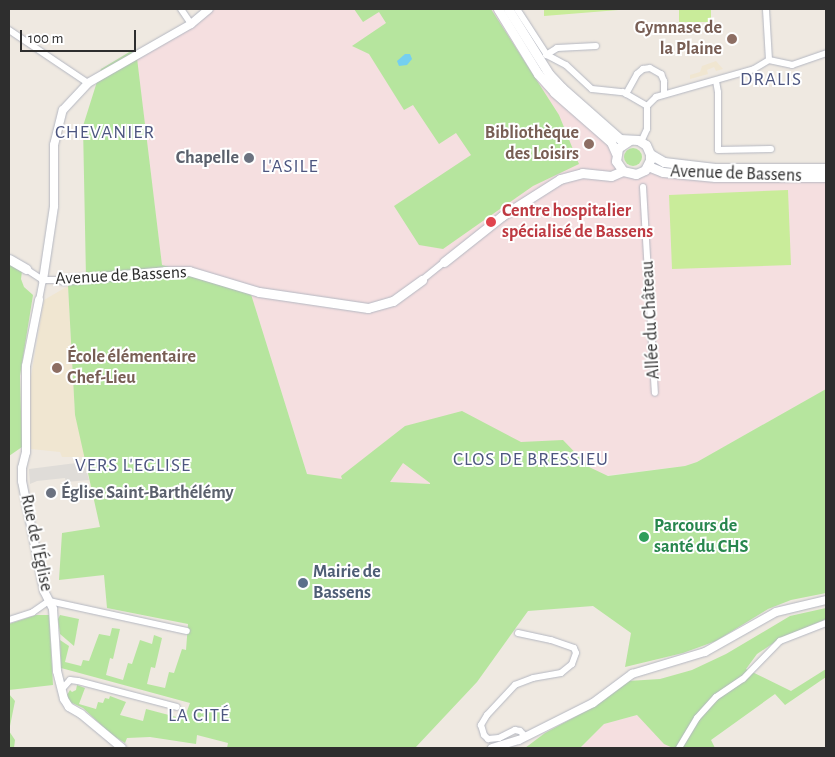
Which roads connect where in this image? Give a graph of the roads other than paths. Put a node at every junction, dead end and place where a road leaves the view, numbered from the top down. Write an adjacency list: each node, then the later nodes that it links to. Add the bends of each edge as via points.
1 (181, 9): 7 (street)
2 (209, 9): 7 (street)
3 (498, 9): 22 (main road, via 538,74 611,142)
4 (508, 9): 18 (main road, via 562,88 620,139)
5 (517, 9): 11 (street)
6 (766, 9): 12 (street)
7 (191, 24): 14 (street)
8 (9, 30): 14 (street)
9 (596, 46): 11 (street, via 557,48)
10 (826, 53): 12 (street, via 792,65)
11 (546, 55): 15 (street, via 566,65 592,89)
12 (769, 60): 13 (street, via 754,70)
13 (716, 81): 16 (street); 20 (street, Avenue de Bassens, via 718,150)
14 (88, 83): 32 (street, via 68,103 60,117 54,145 54,206)
15 (626, 94): 16 (street, via 637,74 650,68 661,74); 17 (street)
16 (664, 94): 17 (street)
17 (647, 106): 19 (street, via 647,129)
18 (630, 140): 19 (main road); 22 (main road, via 621,144)
19 (642, 142): 21 (main road)
20 (771, 149)
21 (650, 154): 23 (main road); 24 (main road, Avenue de Bassens, via 664,162 715,168)
22 (616, 157): 25 (main road); 26 (main road)
23 (648, 166): 25 (main road, via 636,174); 27 (main road, Avenue de Bassens, via 663,172 715,177)
24 (826, 168)
25 (623, 171): 26 (main road, Avenue de Bassens, via 611,176)
26 (602, 174): 30 (main road, Avenue de Bassens, via 582,173 560,179 502,216)
27 (826, 177)
28 (644, 187): 36 (street, Allée du Château)
29 (9, 259): 31 (main road)
30 (444, 262): 34 (street, Avenue de Bassens)
31 (26, 269): 32 (street)
32 (43, 280): 33 (street, Avenue de Bassens); 35 (street, Rue de l'Église)
33 (63, 280): 34 (main road, Avenue de Bassens, via 189,271 259,292 368,308 393,301)
34 (422, 280)
35 (38, 300): 38 (street, Rue de l'Église, via 26,366 26,452 22,481)
36 (655, 393)
37 (826, 600): 45 (street, via 776,612 705,652 632,674 593,703)
38 (48, 601): 39 (street, via 33,612); 41 (street); 43 (street, Rue de l'Église, via 53,609 55,658)
39 (9, 620)
40 (826, 623): 48 (street, via 780,641 742,679 716,697 697,718)
41 (187, 632)
42 (518, 633): 45 (street, via 551,640 574,648 576,653 572,664 561,673 515,685 481,725 488,739 515,730)
43 (62, 689): 44 (street, via 70,680 78,681); 46 (street, Rue de l'Église, via 69,707)
44 (177, 707)
45 (525, 736): 47 (street)
46 (122, 748)
47 (493, 748)
48 (679, 748)

